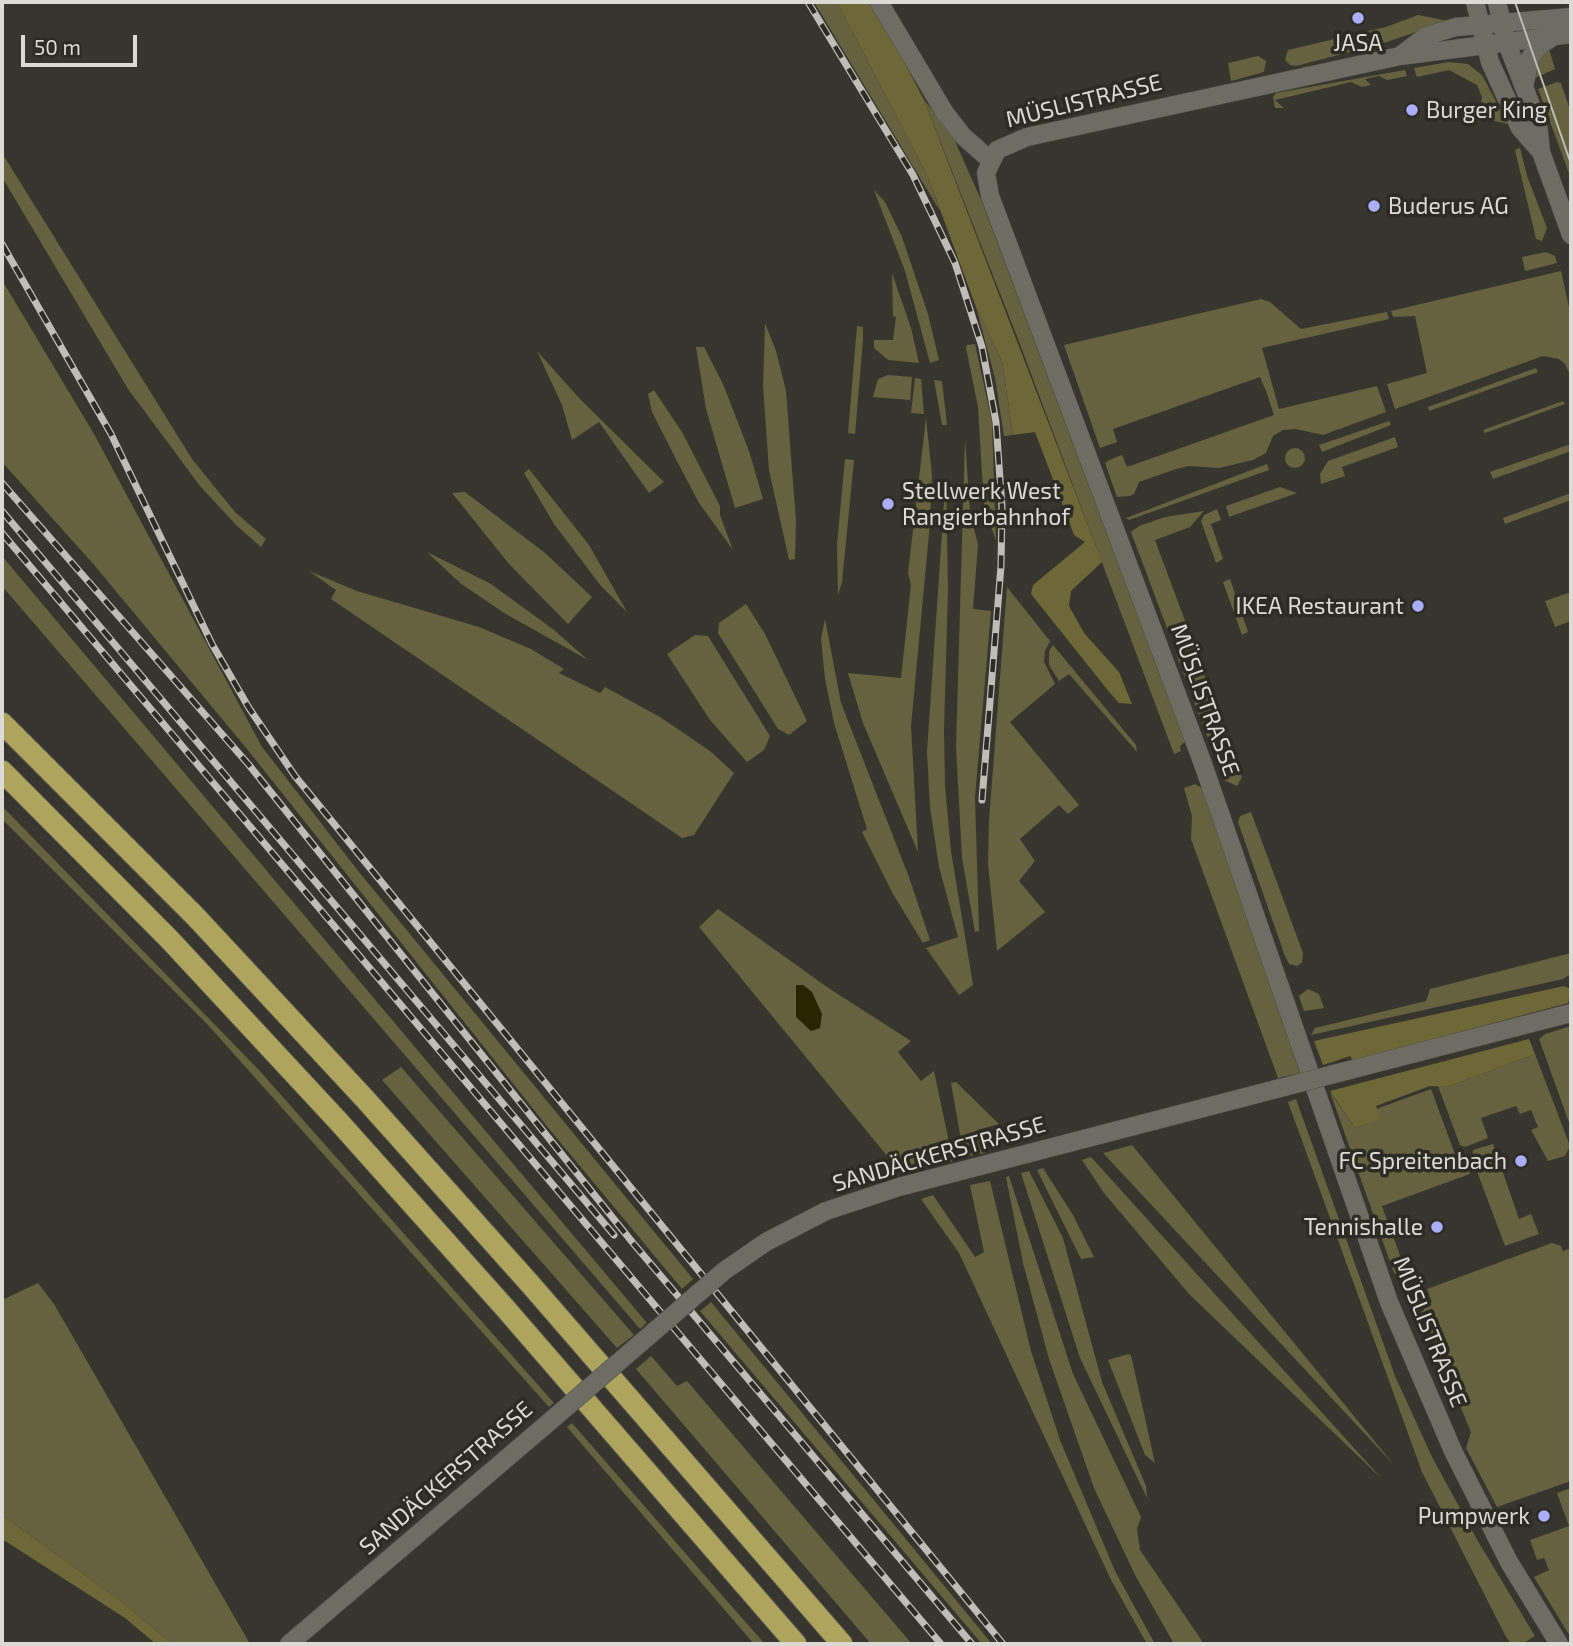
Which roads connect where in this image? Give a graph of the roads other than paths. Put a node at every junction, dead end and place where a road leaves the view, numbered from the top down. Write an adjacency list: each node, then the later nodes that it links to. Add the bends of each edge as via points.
1 (879, 2): 13 (street, via 945,113)
2 (1475, 2): 6 (street)
3 (1497, 2): 5 (street)
4 (1571, 17): 5 (street, MÜSLISTRASSE)
5 (1501, 21): 6 (street, MÜSLISTRASSE); 8 (street)
6 (1480, 23): 9 (street); 10 (street, MÜSLISTRASSE, via 1426,36)
7 (1563, 35): 8 (street, MÜSLISTRASSE); 11 (street, via 1539,46 1530,58)
8 (1506, 41): 9 (street, MÜSLISTRASSE); 11 (street)
9 (1485, 44): 10 (street, MÜSLISTRASSE); 12 (street, via 1520,128)
10 (1400, 56): 13 (street, MÜSLISTRASSE, via 1027,137 1002,146)
11 (1524, 89): 12 (street, via 1538,123)
12 (1541, 152): 14 (street)
13 (990, 160): 21 (street, MÜSLISTRASSE, via 986,173 990,196 1200,757 1390,1302 1452,1451 1509,1562)
14 (1571, 235)
15 (2, 723): 20 (highway, via 195,916 365,1099)
16 (2, 771): 19 (highway, via 170,940 340,1122)
17 (1571, 1013): 18 (street, SANDÄCKERSTRASSE, bridge, via 888,1190 819,1214 724,1271)
18 (289, 1644)
19 (796, 1644)
20 (842, 1644)
21 (1559, 1644)

